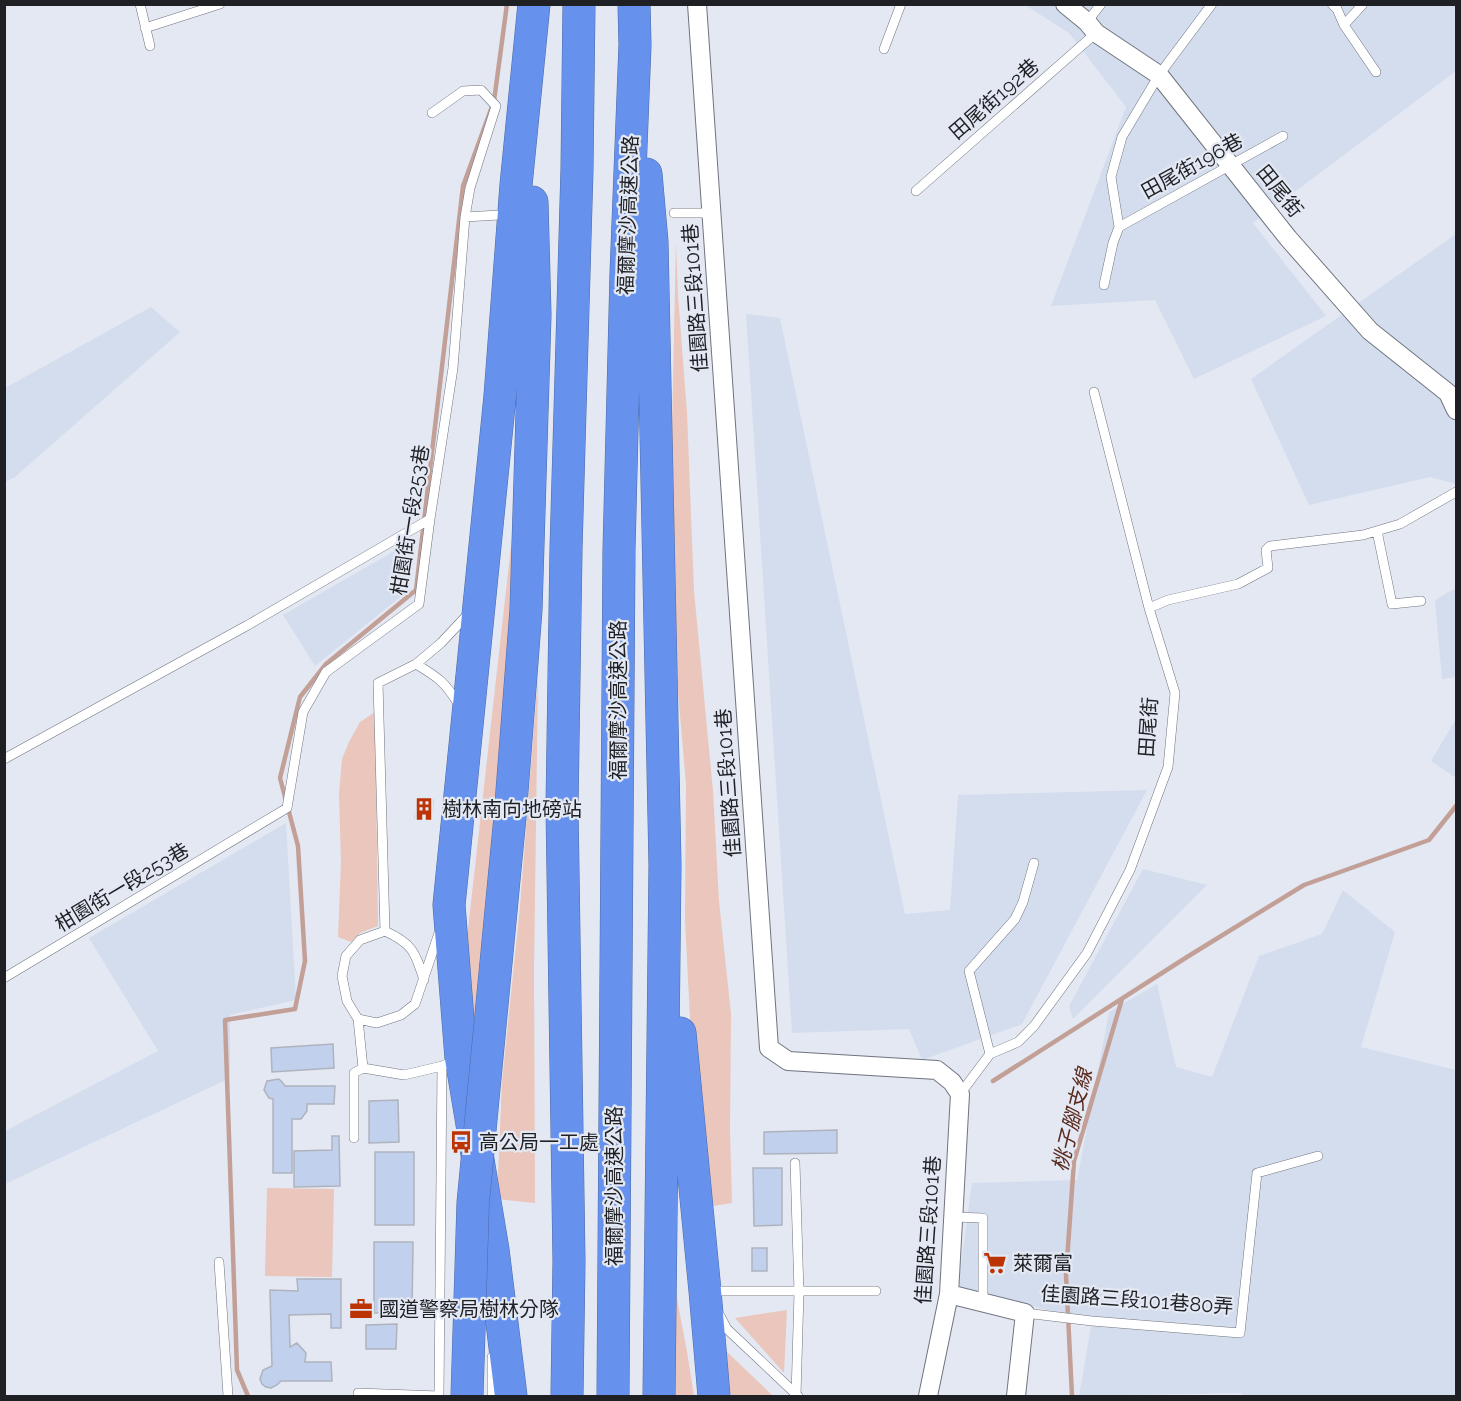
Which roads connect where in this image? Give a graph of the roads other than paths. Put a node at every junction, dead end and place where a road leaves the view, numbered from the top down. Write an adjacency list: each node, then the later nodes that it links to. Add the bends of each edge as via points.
1 (140, 4): 15 (lane)
2 (220, 4): 15 (lane)
3 (579, 4): 72 (highway, via 562,807 569,1261)
4 (634, 4): 16 (highway, 福爾摩沙高速公路)
5 (697, 4): 26 (street, 佳園路三段101巷)
6 (901, 4): 18 (lane)
7 (1065, 4): 14 (street, 田尾街)
8 (1101, 4): 14 (lane, 田尾街192巷)
9 (1212, 4): 20 (lane)
10 (1332, 4): 13 (lane)
11 (1363, 4): 13 (lane)
12 (534, 11): 36 (highway); 69 (highway, bridge, via 531,171 535,327 526,610 473,1203)
13 (1344, 25): 19 (lane)
14 (1092, 27): 20 (street, 田尾街); 24 (lane, 田尾街192巷)
15 (146, 28): 17 (lane)
16 (635, 45): 43 (highway, via 652,242); 73 (highway, 福爾摩沙高速公路, via 619,539)
17 (150, 46)
18 (884, 49)
19 (1376, 72)
20 (1159, 75): 23 (street, 田尾街); 29 (lane, via 1122,137 1111,177)
21 (432, 113): 28 (lane, 柑園街一段253巷, via 463,91 481,90 496,106)
22 (1283, 136): 23 (lane, 田尾街196巷)
23 (1230, 165): 29 (lane, 田尾街196巷); 32 (street, 田尾街, via 1370,331 1448,393)
24 (916, 191)
25 (674, 213): 26 (lane)
26 (711, 213): 52 (street, 佳園路三段101巷, via 769,1048 788,1061 937,1070)
27 (499, 215): 28 (lane)
28 (465, 217): 34 (lane, 柑園街一段253巷, via 453,368)
29 (1119, 227): 30 (lane)
30 (1104, 285)
31 (1094, 392): 38 (lane, 田尾街)
32 (1456, 411)
33 (1456, 492): 35 (lane, via 1400,524)
34 (430, 519): 41 (lane); 46 (lane, 柑園街一段253巷, via 419,604 326,672 303,712 288,808)
35 (1377, 531): 37 (lane, via 1392,604); 38 (lane, via 1270,546 1266,550 1268,568 1238,584)
36 (480, 601): 39 (lane); 40 (highway)
37 (1421, 602)
38 (1149, 608): 49 (lane, 田尾街, via 1175,693 1168,767 1130,870 1087,953 1034,1026 1017,1042)
39 (417, 664): 40 (lane, via 447,686); 45 (lane, via 378,683)
40 (467, 717): 44 (highway)
41 (4, 759)
42 (1034, 863): 49 (lane, via 1015,919 969,971)
43 (665, 865): 59 (highway); 74 (highway)
44 (448, 905): 47 (lane); 50 (highway)
45 (385, 931): 47 (lane, via 401,939 416,955); 48 (lane, via 360,940 346,956 342,976 347,1001)
46 (4, 978)
47 (424, 980): 48 (lane, via 415,1004 401,1015 377,1023)
48 (358, 1019): 51 (lane)
49 (990, 1054): 52 (lane, 田尾街)
50 (452, 1062): 51 (lane, via 404,1075); 57 (highway); 67 (lane, via 439,1396)
51 (363, 1068): 53 (lane, via 354,1073)
52 (960, 1094): 56 (street, 佳園路三段101巷)
53 (354, 1138)
54 (1318, 1156): 64 (lane, 佳園路三段101巷80弄, via 1257,1173 1240,1334)
55 (795, 1163): 61 (lane)
56 (953, 1217): 62 (street, 佳園路三段101巷); 63 (lane, via 983,1218)
57 (493, 1250): 65 (lane); 71 (highway)
58 (219, 1262): 68 (lane)
59 (705, 1291): 61 (lane); 75 (highway); 76 (lane, via 727,1329)
60 (876, 1291): 61 (lane)
61 (799, 1292): 76 (lane)
62 (949, 1294): 63 (street, 佳園路三段101巷80弄); 77 (street, 佳園路三段101巷)
63 (983, 1302): 64 (street, 佳園路三段101巷80弄)
64 (1025, 1313): 78 (street, 佳園路三段101巷80弄)
65 (492, 1318)
66 (492, 1352): 70 (lane)
67 (358, 1393)
68 (228, 1396)
69 (467, 1396)
70 (492, 1396)
71 (512, 1396)
72 (567, 1396)
73 (613, 1396)
74 (659, 1396)
75 (714, 1396)
76 (797, 1396)
77 (928, 1396)
78 (1016, 1396)

